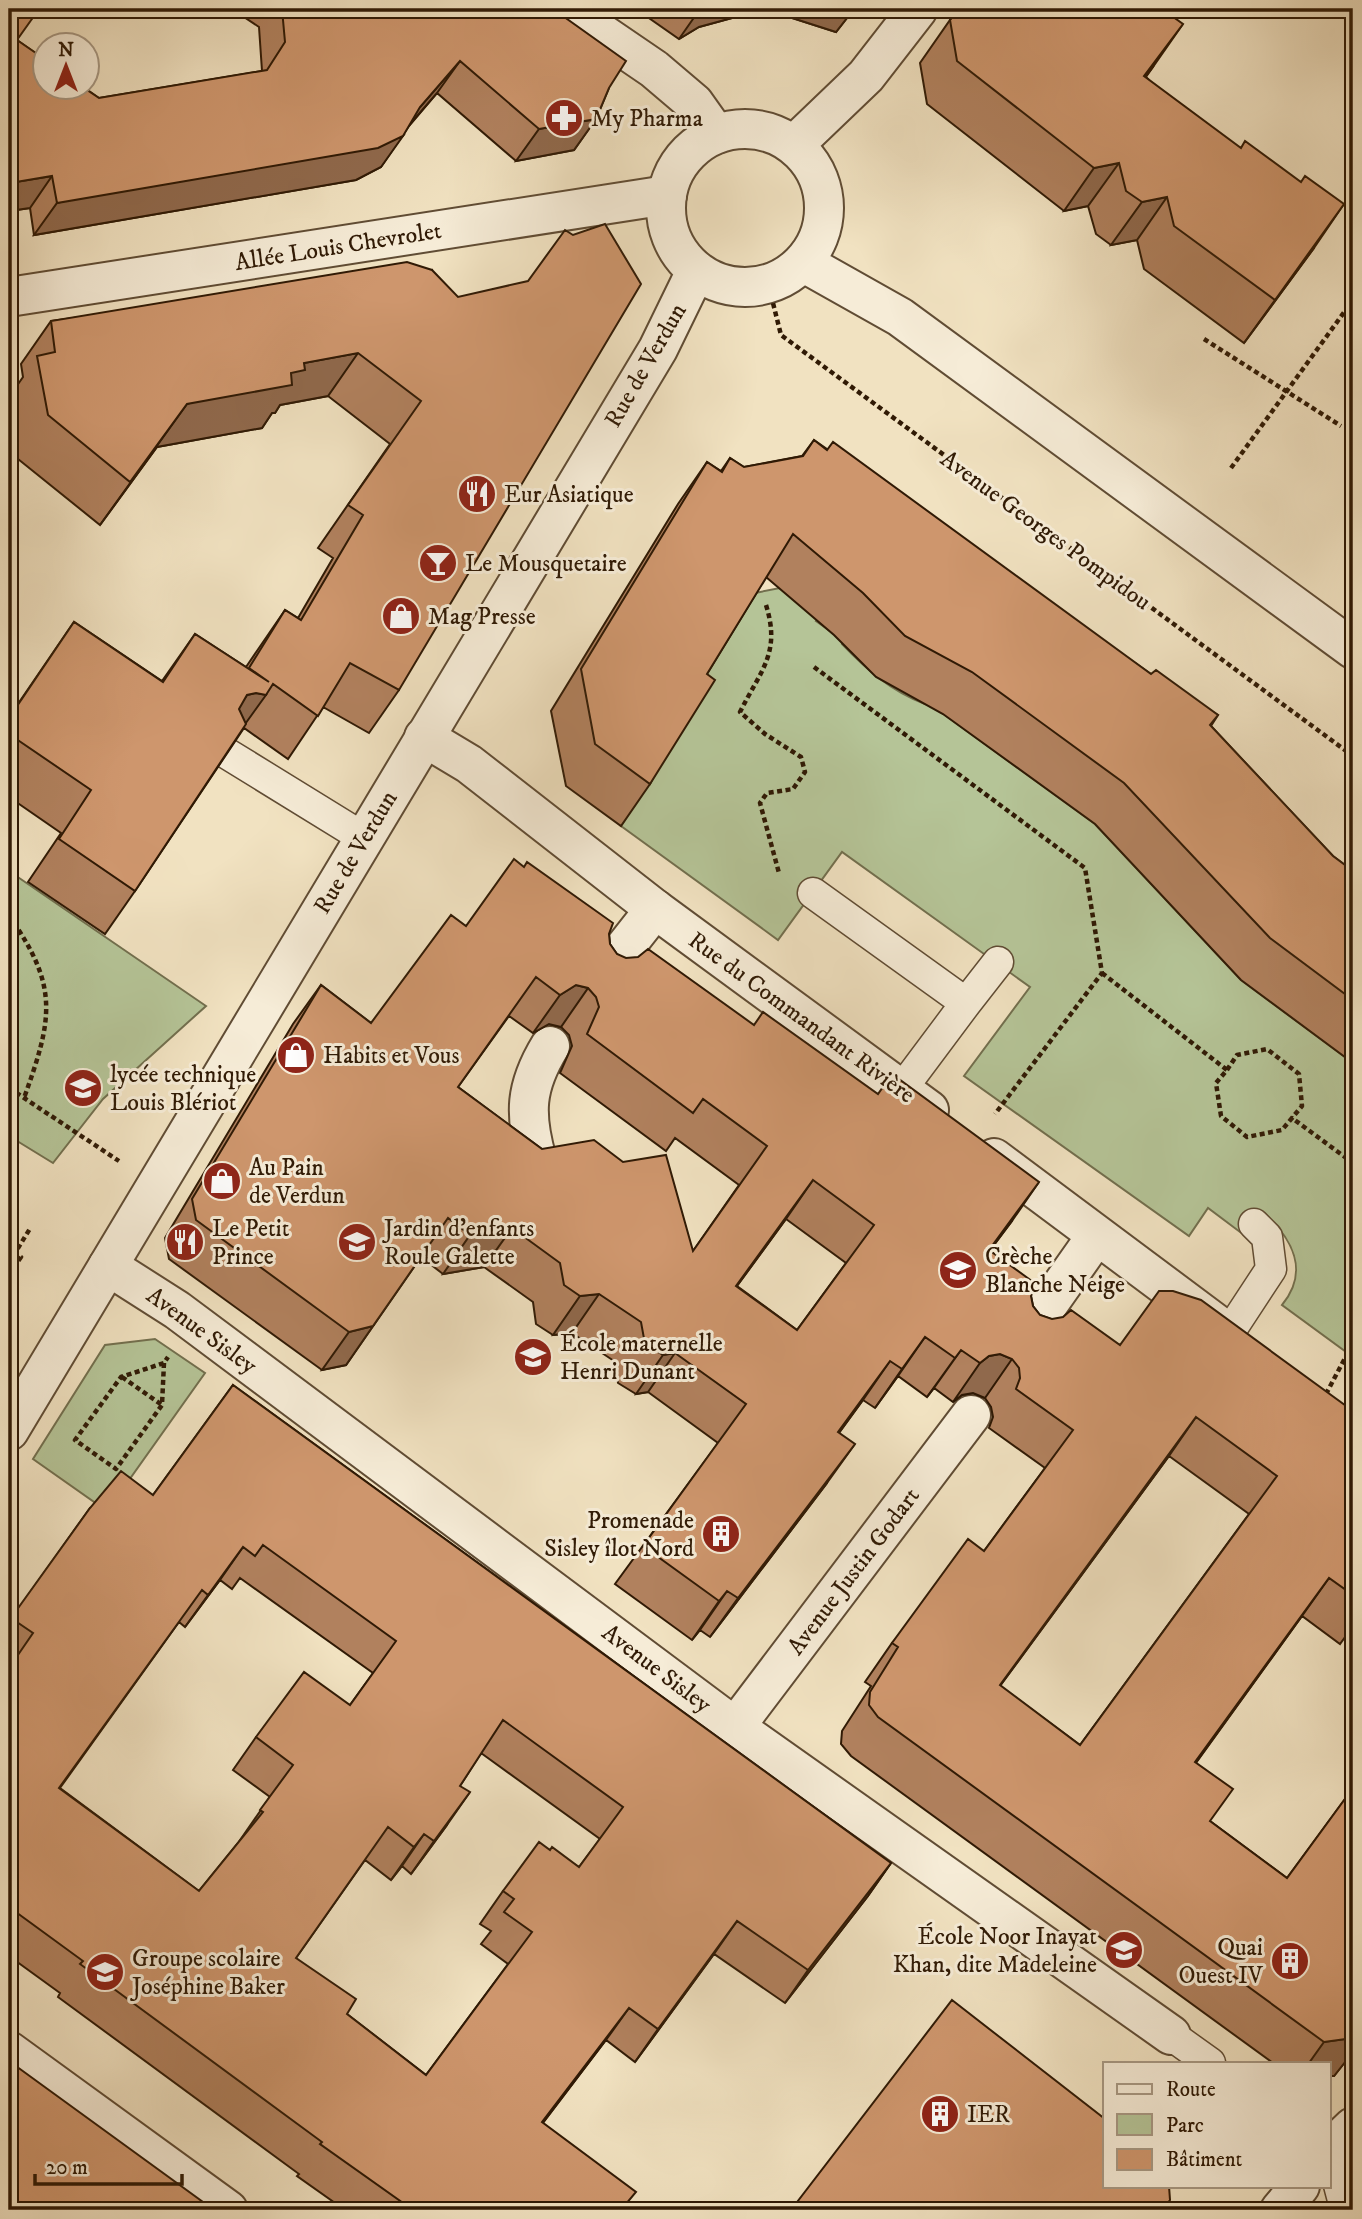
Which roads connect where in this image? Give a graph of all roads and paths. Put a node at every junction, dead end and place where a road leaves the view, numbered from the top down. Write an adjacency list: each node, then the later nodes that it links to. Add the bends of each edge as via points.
1 (566, 9): 3 (street, via 664,77 694,103)
2 (918, 9): 4 (street, via 866,76)
3 (716, 134): 4 (street, via 757,130); 5 (street, via 689,152 671,179)
4 (794, 145): 6 (street, via 817,173 824,196 821,231)
5 (667, 195): 7 (street, via 674,244); 9 (street, Allée Louis Chevrolet)
6 (804, 262): 8 (street); 16 (street, via 900,317)
7 (696, 271): 8 (street, via 723,285); 18 (street, Rue de Verdun, via 671,327)
8 (768, 285): 20 (path, Avenue Georges Pompidou, via 781,335)
9 (9, 297)
10 (1353, 300): 12 (path)
11 (1204, 339): 12 (path)
12 (1287, 391): 13 (path); 14 (path)
13 (1341, 426)
14 (1231, 468)
15 (766, 605): 22 (path, via 773,629 772,651 740,712 801,757 805,772 793,789 767,793 760,803 777,872)
16 (1353, 649)
17 (814, 667): 26 (path, via 1085,868)
18 (424, 737): 21 (street, Rue de Verdun); 23 (street, Rue du Commandant Rivière, via 469,764)
19 (226, 753): 21 (lane)
20 (1353, 756)
21 (364, 838): 38 (street, Rue de Verdun)
22 (813, 893): 28 (lane)
23 (655, 909): 27 (street); 32 (street, Rue du Commandant Rivière)
24 (9, 916): 33 (path, via 45,980 44,1032)
25 (998, 962): 28 (lane)
26 (1102, 974): 30 (path); 34 (path)
27 (603, 975)
28 (966, 1003): 32 (lane)
29 (550, 1046): 36 (street, via 529,1090 529,1126)
30 (1227, 1070): 35 (path, via 1216,1083 1221,1116 1247,1137 1282,1130); 35 (path, via 1237,1055 1267,1049 1299,1074 1302,1106)
31 (9, 1088): 33 (path)
32 (901, 1090): 41 (street, Rue du Commandant Rivière)
33 (24, 1098): 38 (path)
34 (1003, 1104)
35 (1292, 1118): 37 (path)
36 (537, 1160)
37 (1353, 1163)
38 (157, 1184): 42 (street, Rue de Verdun)
39 (1254, 1224): 45 (lane, via 1266,1237 1271,1269)
40 (31, 1227): 43 (path, via 15,1253 21,1257)
41 (1097, 1235): 45 (street, Rue du Commandant Rivière); 46 (street)
42 (108, 1266): 44 (street, Avenue Sisley); 54 (street, Rue de Verdun)
43 (9, 1275)
44 (193, 1322): 49 (path); 55 (street, Avenue Sisley)
45 (1229, 1333): 48 (street, Rue du Commandant Rivière)
46 (1026, 1336)
47 (1353, 1343): 51 (path)
48 (1261, 1353)
49 (164, 1363): 50 (path); 52 (path)
50 (121, 1377): 52 (path); 52 (path, via 75,1440 116,1469)
51 (1325, 1395)
52 (162, 1405)
53 (971, 1415): 55 (street, Avenue Justin Godart)
54 (9, 1431)
55 (735, 1727): 56 (street, Avenue Sisley)
56 (1171, 2035): 58 (lane, Avenue Sisley)
57 (9, 2051): 61 (street)
58 (1209, 2062)
59 (1335, 2143): 63 (lane, via 1345,2204)
60 (1298, 2188): 62 (street)
61 (228, 2210)
62 (1280, 2210)
63 (1353, 2210)

